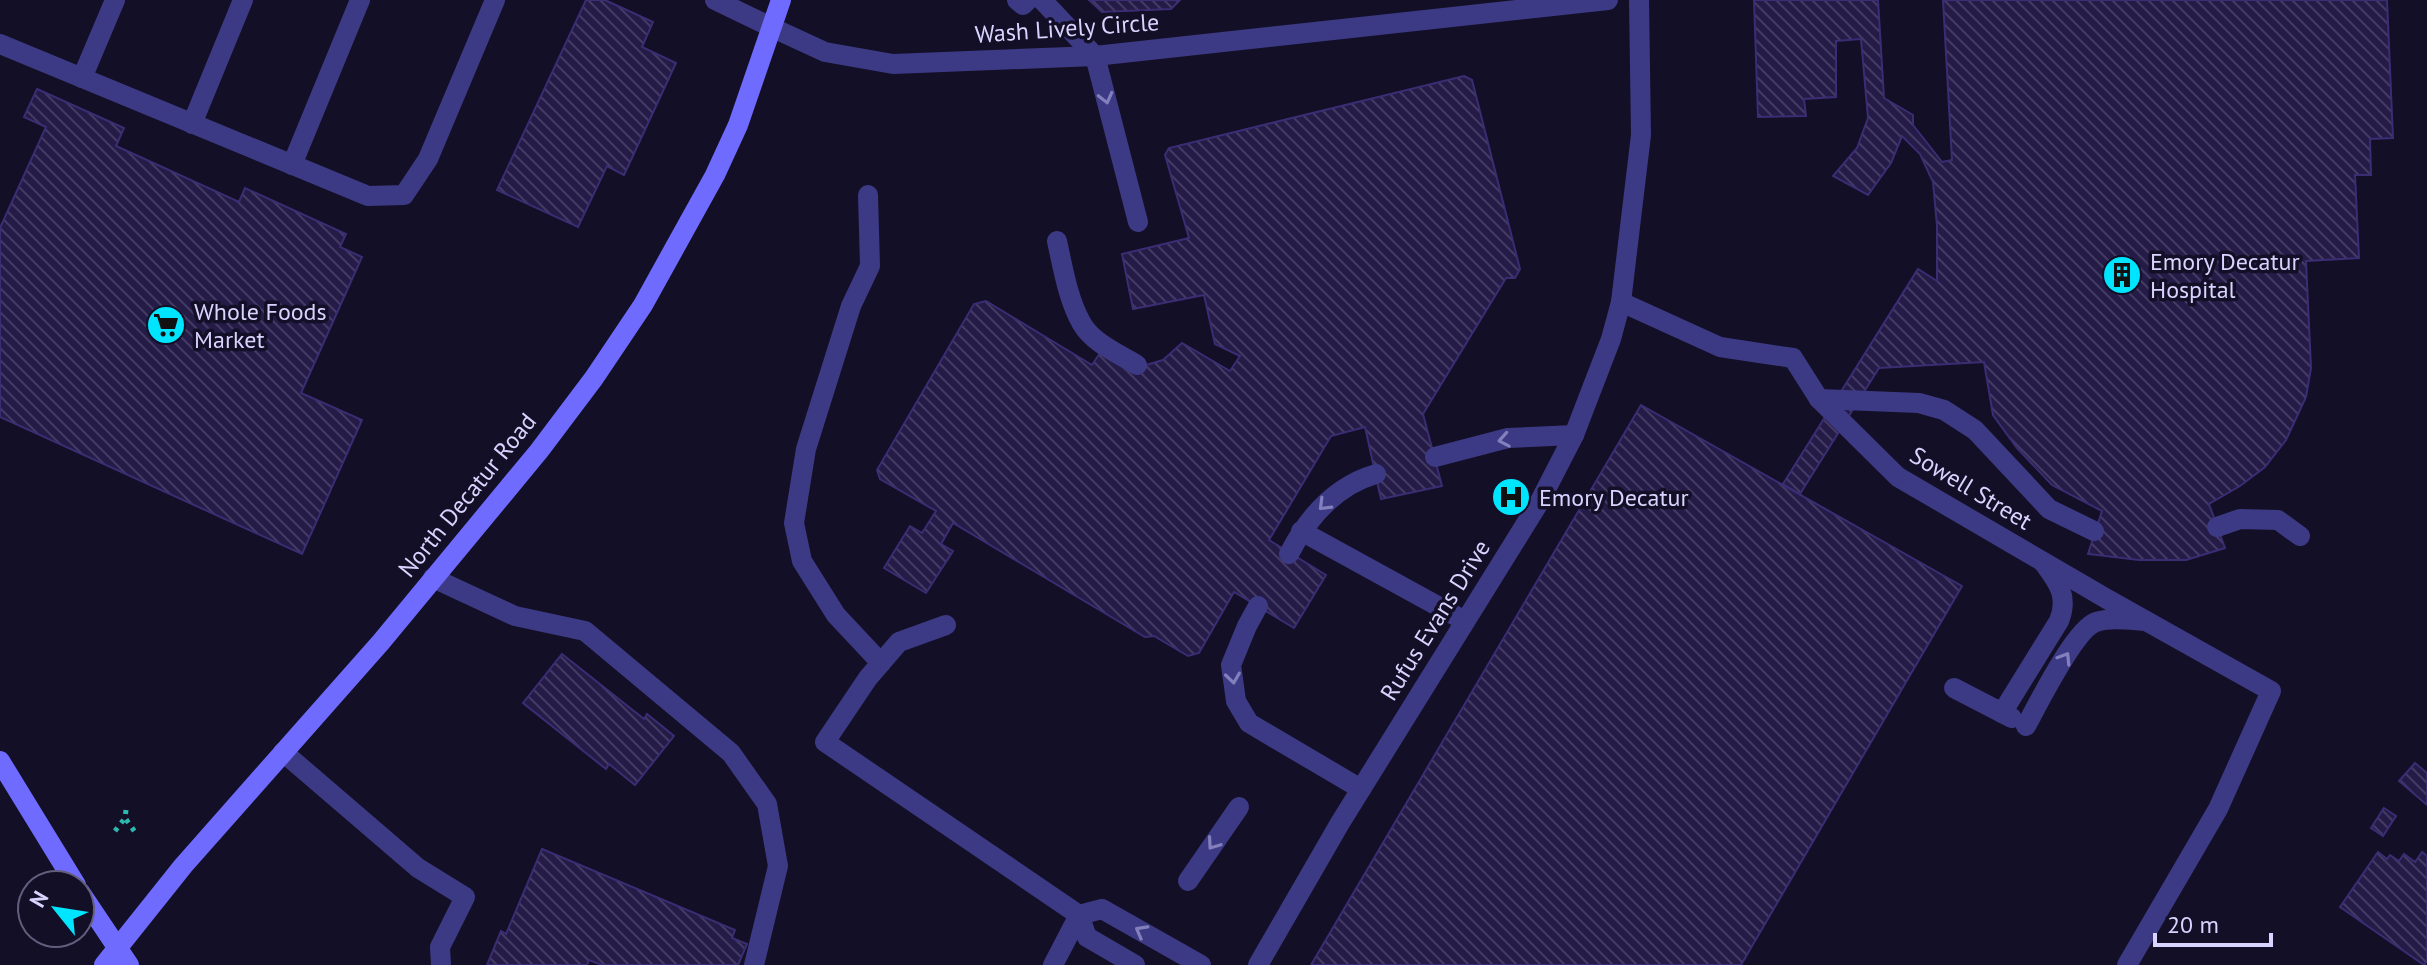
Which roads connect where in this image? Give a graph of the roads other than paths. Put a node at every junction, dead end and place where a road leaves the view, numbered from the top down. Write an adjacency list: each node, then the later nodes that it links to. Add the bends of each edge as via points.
1 (115, 0): 15 (street)
2 (243, 0): 16 (street)
3 (360, 0): 17 (street)
4 (495, 0): 17 (street, via 428,159 404,195 368,196)
5 (715, 0): 12 (street, Wash Lively Circle)
6 (781, 0): 12 (main road, North Decatur Road)
7 (1017, 0): 8 (street, via 1023,5)
8 (1028, 0)
9 (1042, 0): 14 (street)
10 (1608, 0): 14 (street, Wash Lively Circle)
11 (1639, 0): 21 (street, Rufus Evans Drive, via 1641,135)
12 (773, 28): 14 (street, Wash Lively Circle, via 825,52 893,64); 33 (main road, North Decatur Road, via 715,175 643,305 539,451)
13 (0, 44): 15 (street)
14 (1095, 56): 19 (street, one-way to 19)
15 (82, 78): 16 (street)
16 (192, 124): 17 (street)
17 (292, 165)
18 (868, 195): 38 (street, via 870,266 851,306 806,449 794,523 802,561 836,615)
19 (1138, 222)
20 (1057, 241): 22 (street, via 1083,326)
21 (1621, 302): 23 (street, Sowell Street, via 1720,347 1793,358); 24 (street, Rufus Evans Drive)
22 (1137, 365)
23 (1819, 399): 29 (street, via 1919,403 1944,410 1975,430 2049,509); 32 (street, Sowell Street, via 1898,477)
24 (1574, 435): 25 (street, one-way to 25, via 1508,438); 35 (street, Rufus Evans Drive, via 1540,501)
25 (1435, 457)
26 (1376, 474): 28 (street, one-way to 28, via 1333,496)
27 (2217, 527): 30 (street, via 2240,519 2278,520)
28 (1301, 531): 31 (street); 35 (street)
29 (2094, 531)
30 (2300, 536)
31 (1289, 554)
32 (2043, 562): 36 (street, Sowell Street); 40 (street, via 2058,581 2064,609)
33 (433, 578): 41 (main road, North Decatur Road); 51 (street, via 515,616 585,631 731,753 767,804 778,866)
34 (1258, 606): 43 (street, one-way to 43, via 1231,665 1236,701 1249,723)
35 (1465, 621): 43 (street, Rufus Evans Drive)
36 (2146, 621): 40 (street, one-way to 36, via 2031,728 2079,636 2092,623); 56 (street, Sowell Street, via 2271,691 2218,809)
37 (946, 625): 38 (street, via 899,642)
38 (881, 663): 47 (street, via 825,742)
39 (1954, 688): 40 (street)
40 (2002, 713)
41 (283, 752): 49 (main road, North Decatur Road, via 183,866); 50 (street, via 418,868 465,897 440,947)
42 (0, 761): 45 (main road)
43 (1361, 789): 55 (street, Rufus Evans Drive)
44 (1239, 807): 46 (street, one-way to 46)
45 (66, 869)
46 (1188, 881)
47 (1079, 915): 52 (street); 53 (street, via 1087,937); 54 (street, one-way to 47, via 1102,909)
48 (96, 922): 49 (main road)
49 (116, 960)
50 (441, 965)
51 (754, 965)
52 (1053, 965)
53 (1135, 965)
54 (1201, 965)
55 (1258, 965)
56 (2127, 965)

